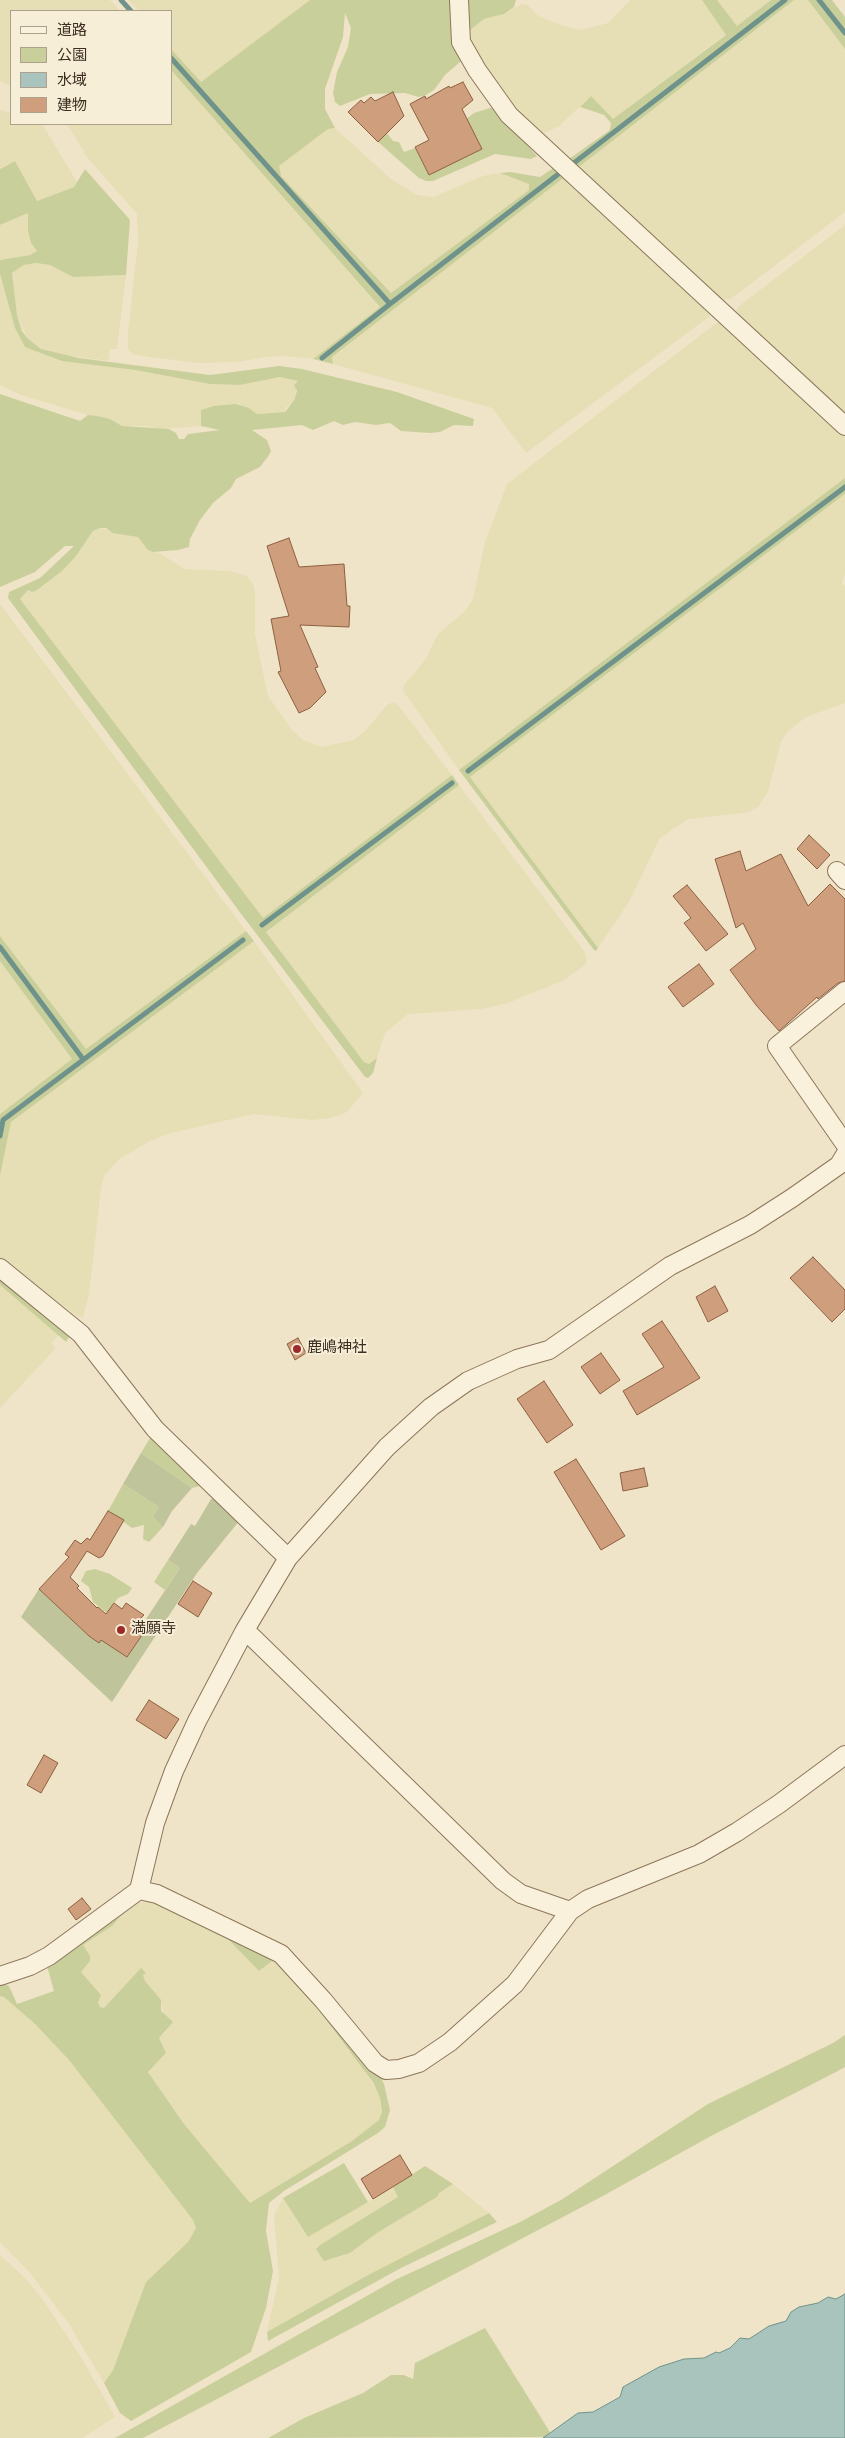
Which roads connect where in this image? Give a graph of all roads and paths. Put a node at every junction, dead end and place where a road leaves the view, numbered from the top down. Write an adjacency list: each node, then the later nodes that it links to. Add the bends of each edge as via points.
1 (459, 0): 2 (street, via 461,42 509,115)
2 (845, 426)
3 (845, 992): 4 (street, via 777,1046)
4 (845, 1144)
5 (845, 1155): 7 (street, via 839,1165 792,1198 750,1225 670,1266 549,1350 486,1372 451,1392 387,1447)
6 (0, 1268): 7 (street, via 82,1334 156,1429)
7 (288, 1558): 8 (street)
8 (245, 1630): 10 (street, via 174,1771 155,1822); 11 (street, via 503,1881 521,1894)
9 (845, 1755): 11 (street, via 779,1804 699,1854 588,1899)
10 (140, 1890): 11 (street, via 157,1894 281,1954 375,2063 386,2070 399,2070 419,2063 450,2042 515,1984); 12 (street, via 49,1956)
11 (570, 1911)
12 (0, 1976)

